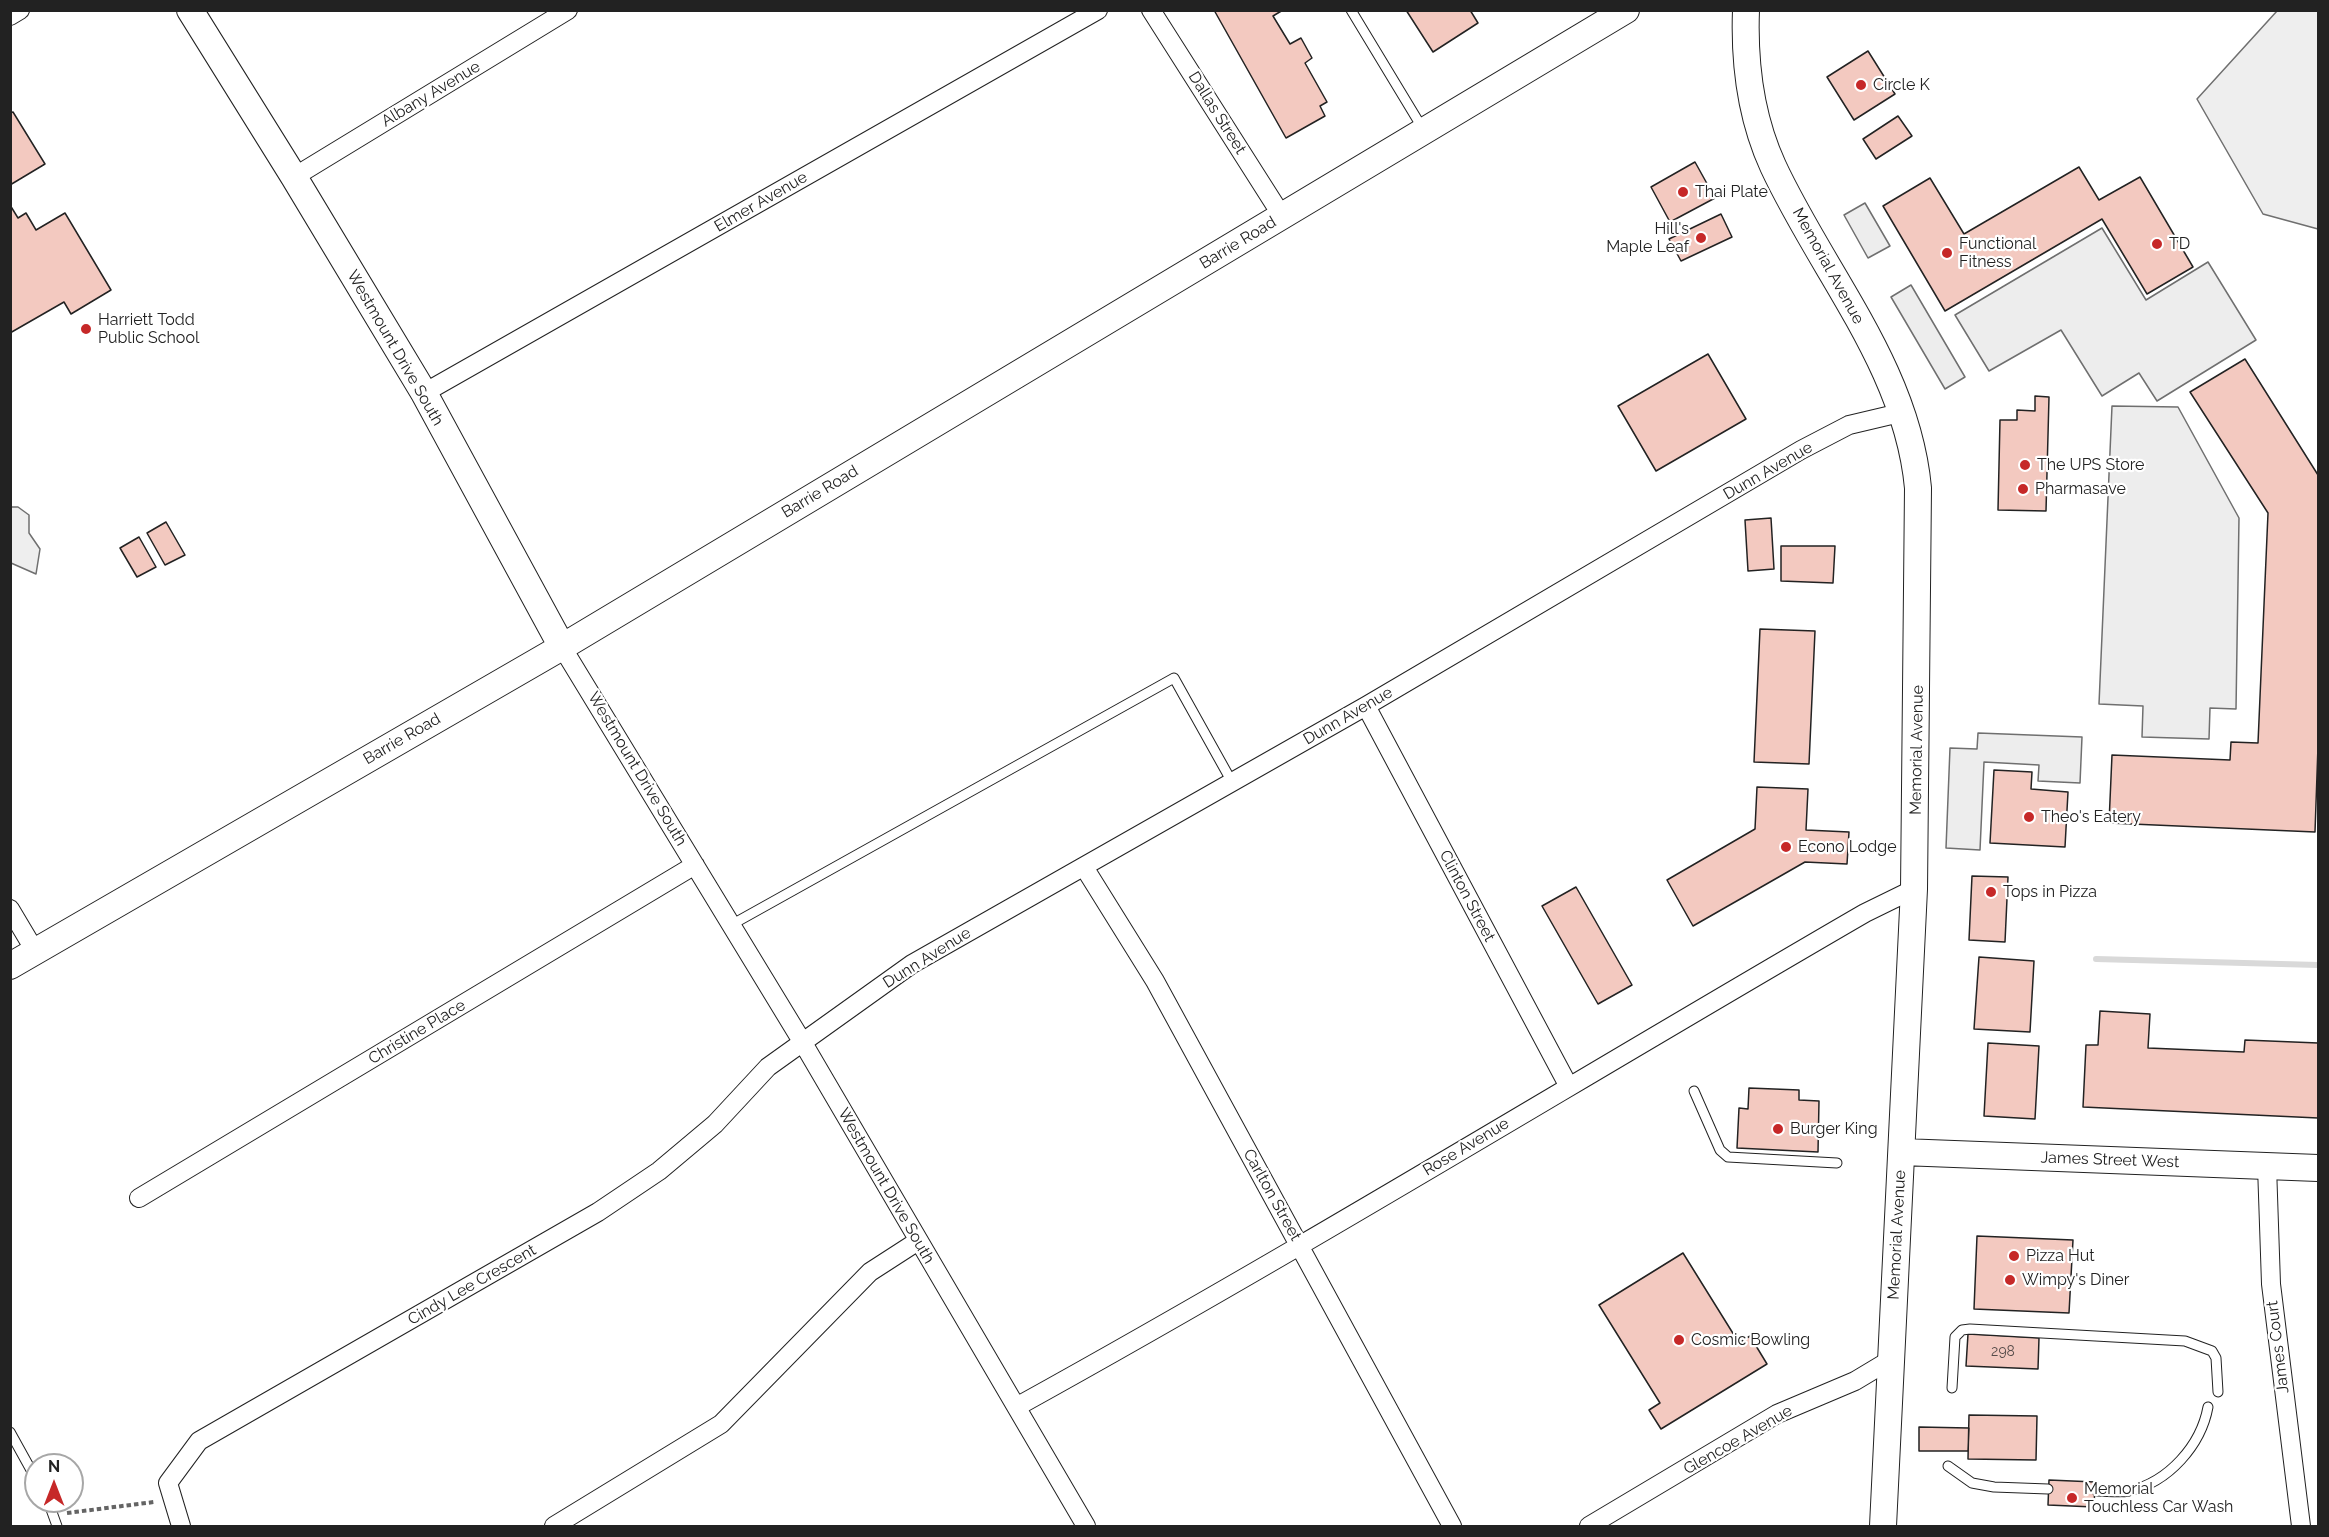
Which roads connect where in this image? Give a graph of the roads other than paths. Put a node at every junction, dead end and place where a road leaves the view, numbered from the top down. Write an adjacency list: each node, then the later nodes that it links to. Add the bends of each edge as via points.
1 (20, 10): 9 (street)
2 (190, 10): 11 (street, Westmount Drive South)
3 (568, 10): 11 (street, Albany Avenue)
4 (1098, 10): 13 (street, Elmer Avenue)
5 (1151, 10): 12 (street, Dallas Street)
6 (1351, 10): 10 (lane)
7 (1626, 10): 10 (street, Barrie Road)
8 (1746, 10): 14 (street, Memorial Avenue, via 1745,48 1754,106 1773,165 1869,338)
9 (10, 16)
10 (1425, 131): 12 (street, Barrie Road)
11 (294, 177): 13 (street, Westmount Drive South)
12 (1282, 216): 15 (street, Barrie Road)
13 (424, 393): 15 (street, Westmount Drive South)
14 (1904, 412): 16 (street, Dunn Avenue, via 1850,424 1801,450); 20 (street, Memorial Avenue, via 1918,488)
15 (562, 646): 18 (street, Westmount Drive South); 23 (street, Barrie Road)
16 (1366, 706): 17 (street, Dunn Avenue); 26 (street, Clinton Street)
17 (1232, 782): 19 (street, Dunn Avenue); 22 (lane, via 1174,678)
18 (695, 865): 22 (street, Westmount Drive South); 32 (street, Christine Place)
19 (1084, 867): 25 (street, Dunn Avenue, via 912,964); 34 (street, Carlton Street, via 1155,981)
20 (1914, 889): 26 (street, Rose Avenue, via 1870,910); 28 (street, Memorial Avenue)
21 (10, 909): 23 (street)
22 (731, 926): 25 (street, Westmount Drive South)
23 (35, 951): 24 (street, Barrie Road)
24 (10, 966)
25 (803, 1043): 33 (street, Westmount Drive South); 45 (street, Cindy Lee Crescent, via 768,1067 715,1124 659,1171 598,1212 200,1441 168,1483)
26 (1568, 1086): 34 (street, Rose Avenue)
27 (1694, 1091): 29 (lane, via 1720,1150 1728,1157)
28 (1902, 1152): 30 (street, James Street West); 35 (street, Memorial Avenue)
29 (1837, 1163)
30 (2267, 1166): 31 (street, James Street West); 51 (street, James Court, via 2271,1284)
31 (2319, 1168)
32 (139, 1198)
33 (918, 1241): 38 (street, Westmount Drive South); 46 (street, via 870,1272 721,1424)
34 (1301, 1247): 38 (street, Rose Avenue); 48 (street, Carlton Street)
35 (1890, 1360): 49 (street, Glencoe Avenue, via 1855,1381 1777,1414); 50 (street, Memorial Avenue)
36 (1952, 1388): 37 (lane, via 1955,1337 1970,1329 2185,1341 2212,1351 2216,1358)
37 (2217, 1392)
38 (1018, 1406): 47 (street, Westmount Drive South)
39 (2208, 1407): 44 (lane, via 2202,1431 2173,1468 2129,1491)
40 (10, 1432): 41 (lane)
41 (24, 1457)
42 (1948, 1466): 43 (lane, via 1972,1483)
43 (2048, 1489)
44 (2097, 1491)
45 (181, 1527)
46 (554, 1527)
47 (1086, 1527)
48 (1452, 1527)
49 (1589, 1527)
50 (1883, 1527)
51 (2301, 1527)

